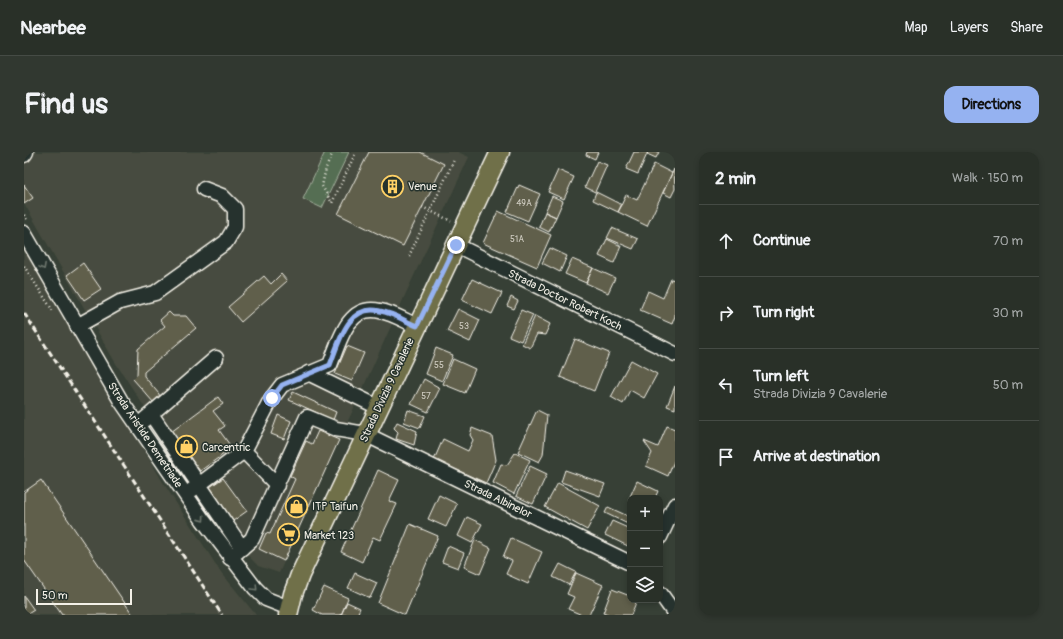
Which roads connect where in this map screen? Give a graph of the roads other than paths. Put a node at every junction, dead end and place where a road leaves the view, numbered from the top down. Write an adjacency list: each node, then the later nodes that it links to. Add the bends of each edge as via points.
1 (26, 152): 3 (street)
2 (500, 152): 6 (main road, Strada Divizia 9 Cavalerie)
3 (24, 154)
4 (204, 189): 7 (street, via 222,196 235,209 235,227 226,242 155,293 120,302)
5 (24, 233): 7 (street, Strada Aristide Demetriade, one-way to 7)
6 (456, 245): 8 (main road, Strada Divizia 9 Cavalerie); 9 (street, Strada Doctor Robert Koch)
7 (76, 326): 14 (street, Strada Aristide Demetriade)
8 (417, 326): 11 (street, via 381,311 368,309 348,322 330,365); 12 (main road, Strada Divizia 9 Cavalerie)
9 (675, 354)
10 (216, 358): 13 (street)
11 (308, 373): 12 (street); 16 (street, via 282,385 270,400)
12 (378, 406): 15 (main road, Strada Divizia 9 Cavalerie)
13 (151, 414): 14 (street); 18 (street)
14 (137, 425): 19 (street, Strada Aristide Demetriade)
15 (365, 434): 17 (street, Strada Albinelor, via 336,429 307,417); 24 (street, Strada Albinelor); 26 (main road, Strada Divizia 9 Cavalerie, via 300,575)
16 (244, 451): 17 (street); 18 (street)
17 (277, 484): 22 (street, via 252,540)
18 (199, 485): 19 (street); 22 (street)
19 (185, 495): 23 (street, Strada Aristide Demetriade, one-way to 23)
20 (675, 505): 21 (street)
21 (663, 531)
22 (242, 548): 23 (street)
23 (230, 558): 26 (street, Strada Aristide Demetriade, one-way to 26, via 266,599)
24 (627, 562)
25 (663, 597): 27 (street)
26 (289, 612)
27 (675, 614)

